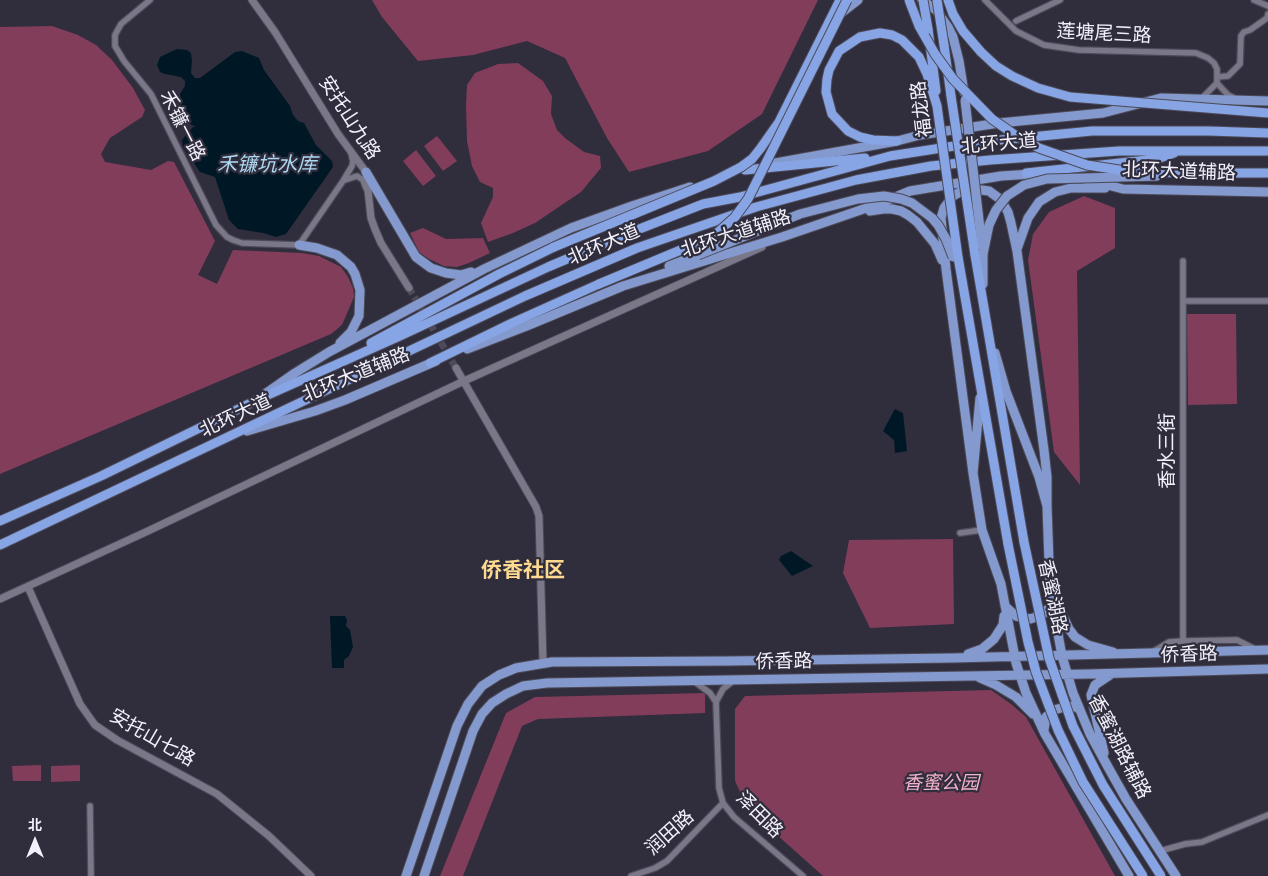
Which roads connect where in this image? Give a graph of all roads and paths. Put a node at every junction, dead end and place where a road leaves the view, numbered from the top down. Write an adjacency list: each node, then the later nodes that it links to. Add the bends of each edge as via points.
1 (150, 0): 40 (street, 禾镰一路, via 121,24 115,35 115,46 150,94 216,225 233,240)
2 (252, 0): 27 (street, 安托山九路)
3 (840, 0): 16 (highway)
4 (847, 0): 55 (highway, bridge, via 748,199 735,217 717,233 512,323)
5 (858, 0): 16 (main road)
6 (909, 0): 31 (highway, bridge, via 919,26 953,80 992,119 1015,135 1039,148 1087,165 1132,172)
7 (923, 0): 21 (highway, 福龙路, bridge); 42 (main road, bridge, via 936,10 948,27 959,61)
8 (937, 0): 42 (highway, 福龙路, bridge)
9 (948, 0): 22 (highway, bridge, via 953,14 981,52 996,66 1038,88 1070,97)
10 (985, 0): 17 (street, 莲塘尾三路, via 1016,31 1044,45 1073,50 1196,53 1214,63)
11 (1060, 0): 15 (street)
12 (1254, 0): 13 (street)
13 (1268, 6)
14 (1268, 14): 17 (street, via 1260,24 1244,32 1240,64 1228,76)
15 (1016, 21)
16 (825, 30): 56 (highway, bridge, via 779,122 760,149 741,167 526,260)
17 (1217, 80): 18 (street); 19 (street, 莲塘尾三路, via 1228,95)
18 (1202, 98): 19 (main road, 北环大道辅路); 24 (main road, 北环大道辅路, via 1161,98 1103,113 999,123 920,134)
19 (1238, 100): 20 (main road, 北环大道辅路)
20 (1268, 101)
21 (937, 106): 24 (highway, via 919,57 897,37 880,33 860,36 839,51 827,79 826,92 832,114 848,131 860,137); 43 (highway, 福龙路, bridge)
22 (1268, 113)
23 (1268, 133): 28 (highway, 北环大道, via 1092,132 980,142)
24 (897, 141): 29 (main road, 北环大道辅路)
25 (1184, 150): 26 (highway, 北环大道); 33 (highway, via 1157,159); 61 (highway, 北环大道, via 1039,156 932,166 856,180 756,207 646,245 525,296)
26 (1268, 151)
27 (351, 153): 30 (street, 安托山九路); 34 (street, via 352,166)
28 (890, 156): 29 (highway); 56 (highway, 北环大道, via 703,204 662,219)
29 (745, 170): 45 (main road, 北环大道辅路, via 571,228)
30 (366, 172): 36 (street, 安托山九路); 45 (main road, via 409,247 422,263 454,275)
31 (1191, 173): 32 (highway); 42 (main road, bridge, via 1032,182 1007,196 996,210)
32 (1268, 173)
33 (1026, 174): 35 (main road, 北环大道辅路, via 1070,175); 38 (main road, 北环大道辅路, via 910,191)
34 (344, 181): 36 (street, via 352,176 360,178); 40 (street)
35 (1123, 188): 37 (main road, 北环大道辅路); 41 (main road, via 1071,188 1047,197 1039,202 1028,218)
36 (368, 192): 48 (street, 安托山九路, via 374,229)
37 (1268, 192)
38 (837, 217): 39 (main road, 北环大道辅路); 46 (main road, via 884,209 901,211 917,222 935,244)
39 (782, 237): 47 (main road, 北环大道辅路); 58 (street)
40 (299, 245): 54 (main road, via 337,255 351,267 358,282 359,316 348,336)
41 (1017, 251): 46 (main road, via 1008,212 1000,199 982,189 967,190 953,196 944,208 941,227); 63 (main road, via 1045,459)
42 (979, 254): 49 (highway, 福龙路)
43 (955, 257): 47 (main road, bridge, via 938,225 923,210 901,199 884,196 858,199 800,214); 52 (highway, 福龙路)
44 (1182, 261): 50 (street, 香水三街)
45 (484, 269): 54 (main road, 北环大道辅路)
46 (946, 269): 62 (main road)
47 (623, 286): 55 (main road, 北环大道辅路)
48 (409, 288)
49 (983, 299): 53 (highway, 香蜜湖路)
50 (1182, 301): 51 (street); 73 (street, 香水三街)
51 (1268, 301)
52 (966, 303): 59 (highway, 香蜜湖路)
53 (989, 333): 63 (main road, 香蜜湖路辅路); 108 (highway, 香蜜湖路, bridge, via 1024,542 1046,647 1070,718 1088,757)
54 (329, 352): 60 (main road, 北环大道辅路)
55 (430, 363): 61 (main road, 北环大道辅路, via 345,400)
56 (332, 365): 60 (highway, 北环大道)
57 (456, 368): 58 (street)
58 (464, 381): 69 (street); 83 (street, via 539,516)
59 (980, 385): 62 (main road); 107 (highway, 香蜜湖路, bridge, via 1008,544 1036,672 1083,782)
60 (259, 399): 64 (highway, 北环大道)
61 (235, 435): 67 (highway, 北环大道)
62 (973, 473): 65 (main road)
63 (1047, 506): 68 (main road, 香蜜湖路辅路)
64 (0, 521)
65 (982, 530): 66 (street); 72 (main road)
66 (960, 533)
67 (0, 545)
68 (1049, 585): 71 (main road, 香蜜湖路辅路); 77 (main road, via 1075,637 1088,645)
69 (28, 587): 70 (street); 101 (street, 安托山七路, via 80,704 95,725 217,794 269,836)
70 (0, 599)
71 (1052, 605): 72 (main road, via 1043,614 1030,619 1016,616); 79 (main road, 香蜜湖路辅路)
72 (1005, 606): 78 (main road); 80 (main road, via 1003,625 994,639 974,653)
73 (1183, 641): 74 (street, 侨香路, via 1237,640); 76 (street, 侨香路, via 1169,642)
74 (1256, 650): 75 (main road, 侨香路); 76 (main road, 侨香路)
75 (1268, 650)
76 (1151, 653): 77 (main road, 侨香路)
77 (1121, 654): 79 (main road, 侨香路)
78 (1014, 656): 79 (main road, 侨香路); 80 (main road, 侨香路); 88 (main road)
79 (1062, 656): 86 (main road, 香蜜湖路辅路)
80 (952, 658): 82 (main road, 侨香路)
81 (707, 661): 82 (main road, 侨香路); 83 (main road, 侨香路); 91 (main road)
82 (729, 661): 89 (main road)
83 (543, 663): 102 (main road, 侨香路, via 499,674 482,686 468,704 457,726)
84 (1268, 669): 85 (main road, 侨香路)
85 (1118, 673): 86 (main road, 侨香路); 95 (main road, via 1098,682 1091,695)
86 (1068, 675): 88 (main road, 侨香路); 93 (main road, 香蜜湖路辅路)
87 (973, 676): 88 (main road, 侨香路); 89 (main road, 侨香路); 94 (main road, via 1016,697)
88 (1020, 676): 94 (main road)
89 (733, 679): 91 (main road, 侨香路); 92 (street)
90 (686, 680): 91 (main road, 侨香路); 92 (street, via 704,687); 103 (main road, 侨香路, via 547,683 523,686 492,703 473,731)
91 (706, 680)
92 (716, 702): 96 (street, 泽田路, via 719,788)
93 (1080, 710): 94 (main road, via 1068,706 1051,711 1045,720); 95 (main road, 香蜜湖路辅路)
94 (1044, 731): 106 (main road)
95 (1108, 767): 99 (main road, 香蜜湖路辅路)
96 (723, 803): 104 (street, 润田路, via 667,861); 105 (street, 泽田路, via 734,817)
97 (90, 806): 100 (street)
98 (1268, 815): 99 (street, via 1202,842)
99 (1160, 851): 109 (main road, 香蜜湖路辅路)
100 (91, 876)
101 (311, 876)
102 (406, 876)
103 (424, 876)
104 (631, 876)
105 (803, 876)
106 (1129, 876)
107 (1143, 876)
108 (1161, 876)
109 (1176, 876)

